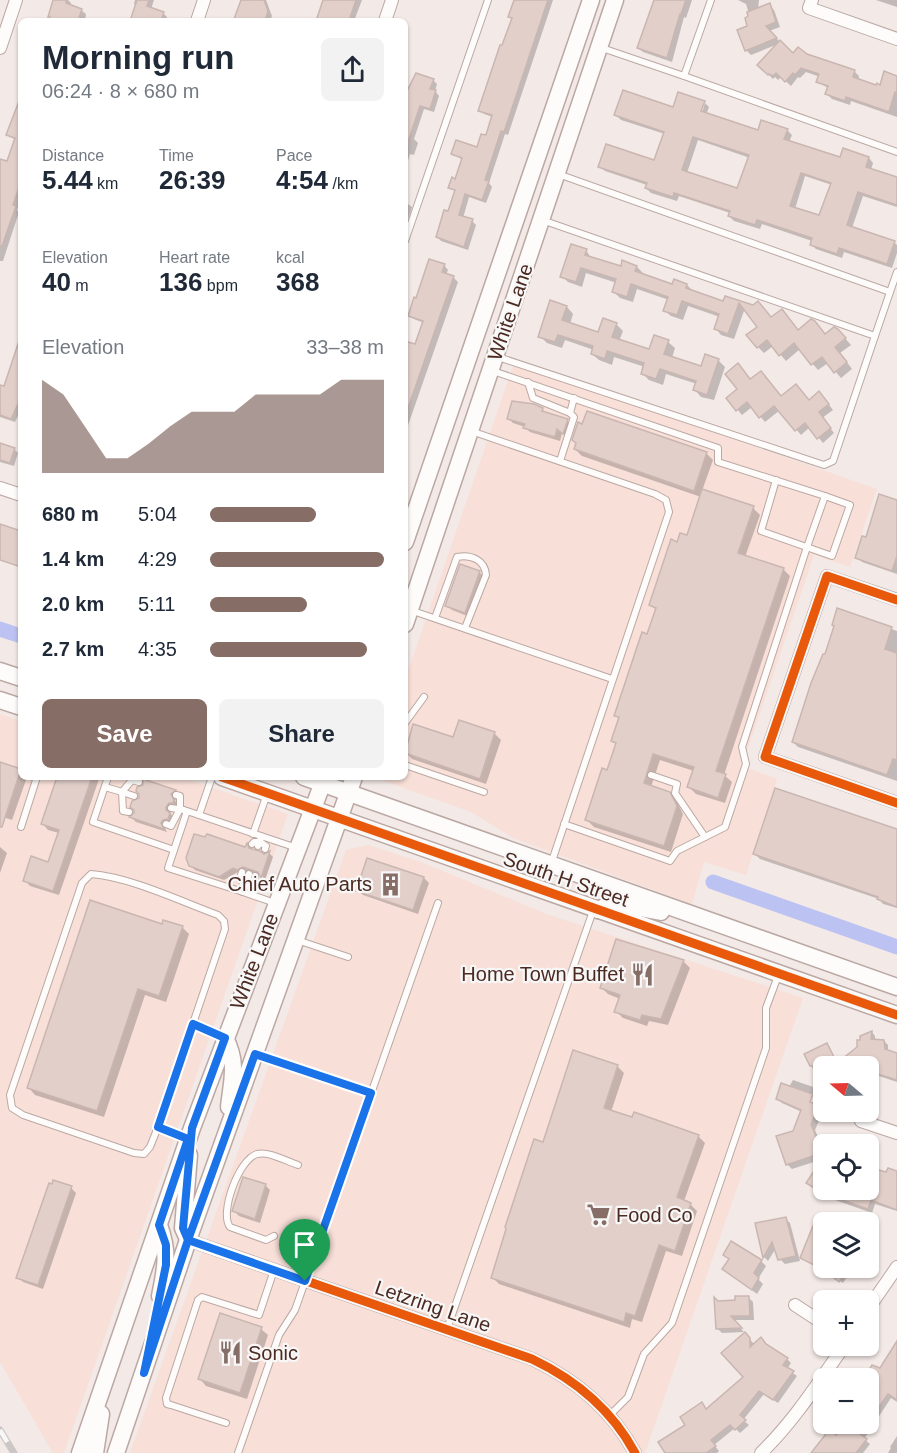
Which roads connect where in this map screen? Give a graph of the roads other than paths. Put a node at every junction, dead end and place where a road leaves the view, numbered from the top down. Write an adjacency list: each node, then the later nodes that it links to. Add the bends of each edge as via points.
1 (16, 0): 13 (street)
2 (204, 0): 9 (street)
3 (392, 0): 10 (street)
4 (488, 0): 18 (lane)
5 (591, 0): 21 (main road, White Lane)
6 (615, 0): 12 (main road, White Lane)
7 (711, 0): 14 (lane)
8 (811, 4): 11 (street)
9 (198, 18)
10 (386, 18)
11 (897, 39)
12 (599, 47): 14 (lane); 16 (main road, White Lane)
13 (0, 48)
14 (684, 76): 15 (lane)
15 (897, 152)
16 (557, 174): 17 (main road, White Lane); 20 (lane)
17 (541, 220): 22 (lane); 23 (main road, White Lane)
18 (408, 232)
19 (897, 272): 20 (lane)
20 (890, 292): 22 (lane)
21 (490, 295): 27 (main road, via 461,409); 33 (main road, White Lane)
22 (875, 336): 23 (lane, via 833,461 824,465)
23 (493, 363): 24 (lane); 27 (main road, White Lane)
24 (528, 382): 25 (lane); 26 (lane, via 533,398)
25 (574, 398): 26 (lane); 29 (lane, via 718,448 718,462)
26 (570, 412): 28 (lane, via 574,417)
27 (470, 431): 28 (lane); 36 (main road, White Lane)
28 (560, 461): 42 (lane, via 656,494 666,500 669,512)
29 (776, 480): 32 (lane); 34 (lane, via 761,531)
30 (0, 488): 31 (street)
31 (18, 494)
32 (825, 496): 34 (lane); 34 (lane, via 850,505 832,556)
33 (408, 533)
34 (807, 547): 74 (lane, via 742,747 746,764 725,827)
35 (897, 600): 62 (street, via 827,576 765,757)
36 (408, 614)
37 (408, 617): 38 (lane)
38 (435, 618): 39 (lane); 39 (lane, via 457,557 474,559 482,562 486,575)
39 (465, 628): 42 (lane)
40 (0, 671): 41 (main road)
41 (18, 677)
42 (612, 679): 71 (lane)
43 (424, 697): 46 (lane)
44 (0, 699): 45 (main road)
45 (18, 706)
46 (408, 719)
47 (408, 766): 58 (lane)
48 (651, 775): 74 (lane, via 677,784 675,793)
49 (36, 780): 72 (lane)
50 (107, 780): 56 (lane)
51 (211, 780): 68 (lane)
52 (230, 780): 59 (main road, South H Street)
53 (324, 780): 55 (main road, South H Street); 65 (main road, White Lane)
54 (139, 782): 57 (lane, via 132,780)
55 (351, 785): 69 (main road, White Lane); 77 (main road, South H Street)
56 (105, 787): 57 (lane); 76 (lane, via 93,822)
57 (122, 792): 61 (lane); 66 (lane, via 123,811)
58 (484, 792)
59 (267, 793): 65 (main road, South H Street); 73 (lane)
60 (176, 795): 64 (lane, via 180,796)
61 (134, 796)
62 (897, 803)
63 (171, 808): 64 (lane)
64 (180, 809): 67 (lane); 70 (lane, via 171,826)
65 (312, 809): 69 (main road, South H Street); 75 (main road, White Lane)
66 (129, 812)
67 (187, 812): 68 (lane); 76 (lane)
68 (200, 815): 73 (lane)
69 (340, 819): 81 (main road, South H Street); 83 (main road, White Lane)
70 (166, 824)
71 (564, 824): 74 (lane, via 670,861 677,850); 77 (lane)
72 (21, 827)
73 (253, 834): 75 (lane, via 259,844)
74 (705, 837)
75 (297, 848): 79 (main road, White Lane)
76 (174, 850): 78 (lane, via 168,868)
77 (551, 864): 82 (main road, South H Street)
78 (244, 890): 78 (lane, via 240,878 249,874 253,884); 79 (lane)
79 (276, 903): 89 (main road, White Lane)
80 (438, 903): 91 (lane)
81 (596, 909): 82 (main road, via 613,903); 85 (main road, South H Street); 107 (lane)
82 (709, 920): 86 (main road, South H Street)
83 (297, 940): 84 (lane); 90 (main road, White Lane)
84 (348, 957)
85 (779, 974): 87 (main road, South H Street); 111 (lane, via 766,1008 766,1048 672,1323 644,1354 628,1397)
86 (897, 987)
87 (897, 1015)
88 (193, 1024): 89 (lane); 93 (lane); 93 (lane, via 225,929 224,921 218,915 149,889 91,874 82,883 10,1095 12,1108 22,1115 135,1153 144,1154)
89 (225, 1038): 94 (main road, White Lane); 96 (main road, via 234,1066)
90 (255, 1054): 91 (lane); 96 (main road, White Lane)
91 (371, 1093): 103 (lane)
92 (864, 1122): 95 (street)
93 (158, 1127): 94 (lane)
94 (190, 1133): 98 (main road, White Lane); 100 (main road, via 183,1228)
95 (897, 1133)
96 (226, 1135): 100 (main road, White Lane)
97 (298, 1165): 99 (lane, via 269,1155 256,1155 241,1169 234,1185 226,1223 266,1240)
98 (159, 1225): 109 (main road, White Lane); 110 (main road, via 166,1245 166,1265)
99 (274, 1236)
100 (188, 1240): 102 (street, Letzring Lane); 110 (main road, White Lane)
101 (897, 1267): 104 (street)
102 (274, 1270): 103 (street, Letzring Lane); 112 (lane, via 259,1315 202,1297 198,1300 166,1398 167,1404)
103 (305, 1281): 107 (street, Letzring Lane); 116 (lane, via 295,1310 279,1335)
104 (879, 1293)
105 (795, 1305): 106 (street)
106 (813, 1317)
107 (447, 1329): 111 (street, Letzring Lane, via 555,1370)
108 (837, 1356): 118 (street, via 799,1411)
109 (110, 1363): 113 (main road, White Lane); 114 (main road)
110 (144, 1373): 115 (main road, White Lane)
111 (609, 1416): 117 (street, Letzring Lane)
112 (226, 1423)
113 (80, 1453)
114 (95, 1453)
115 (116, 1453)
116 (238, 1453)
117 (635, 1453)
118 (761, 1453)

